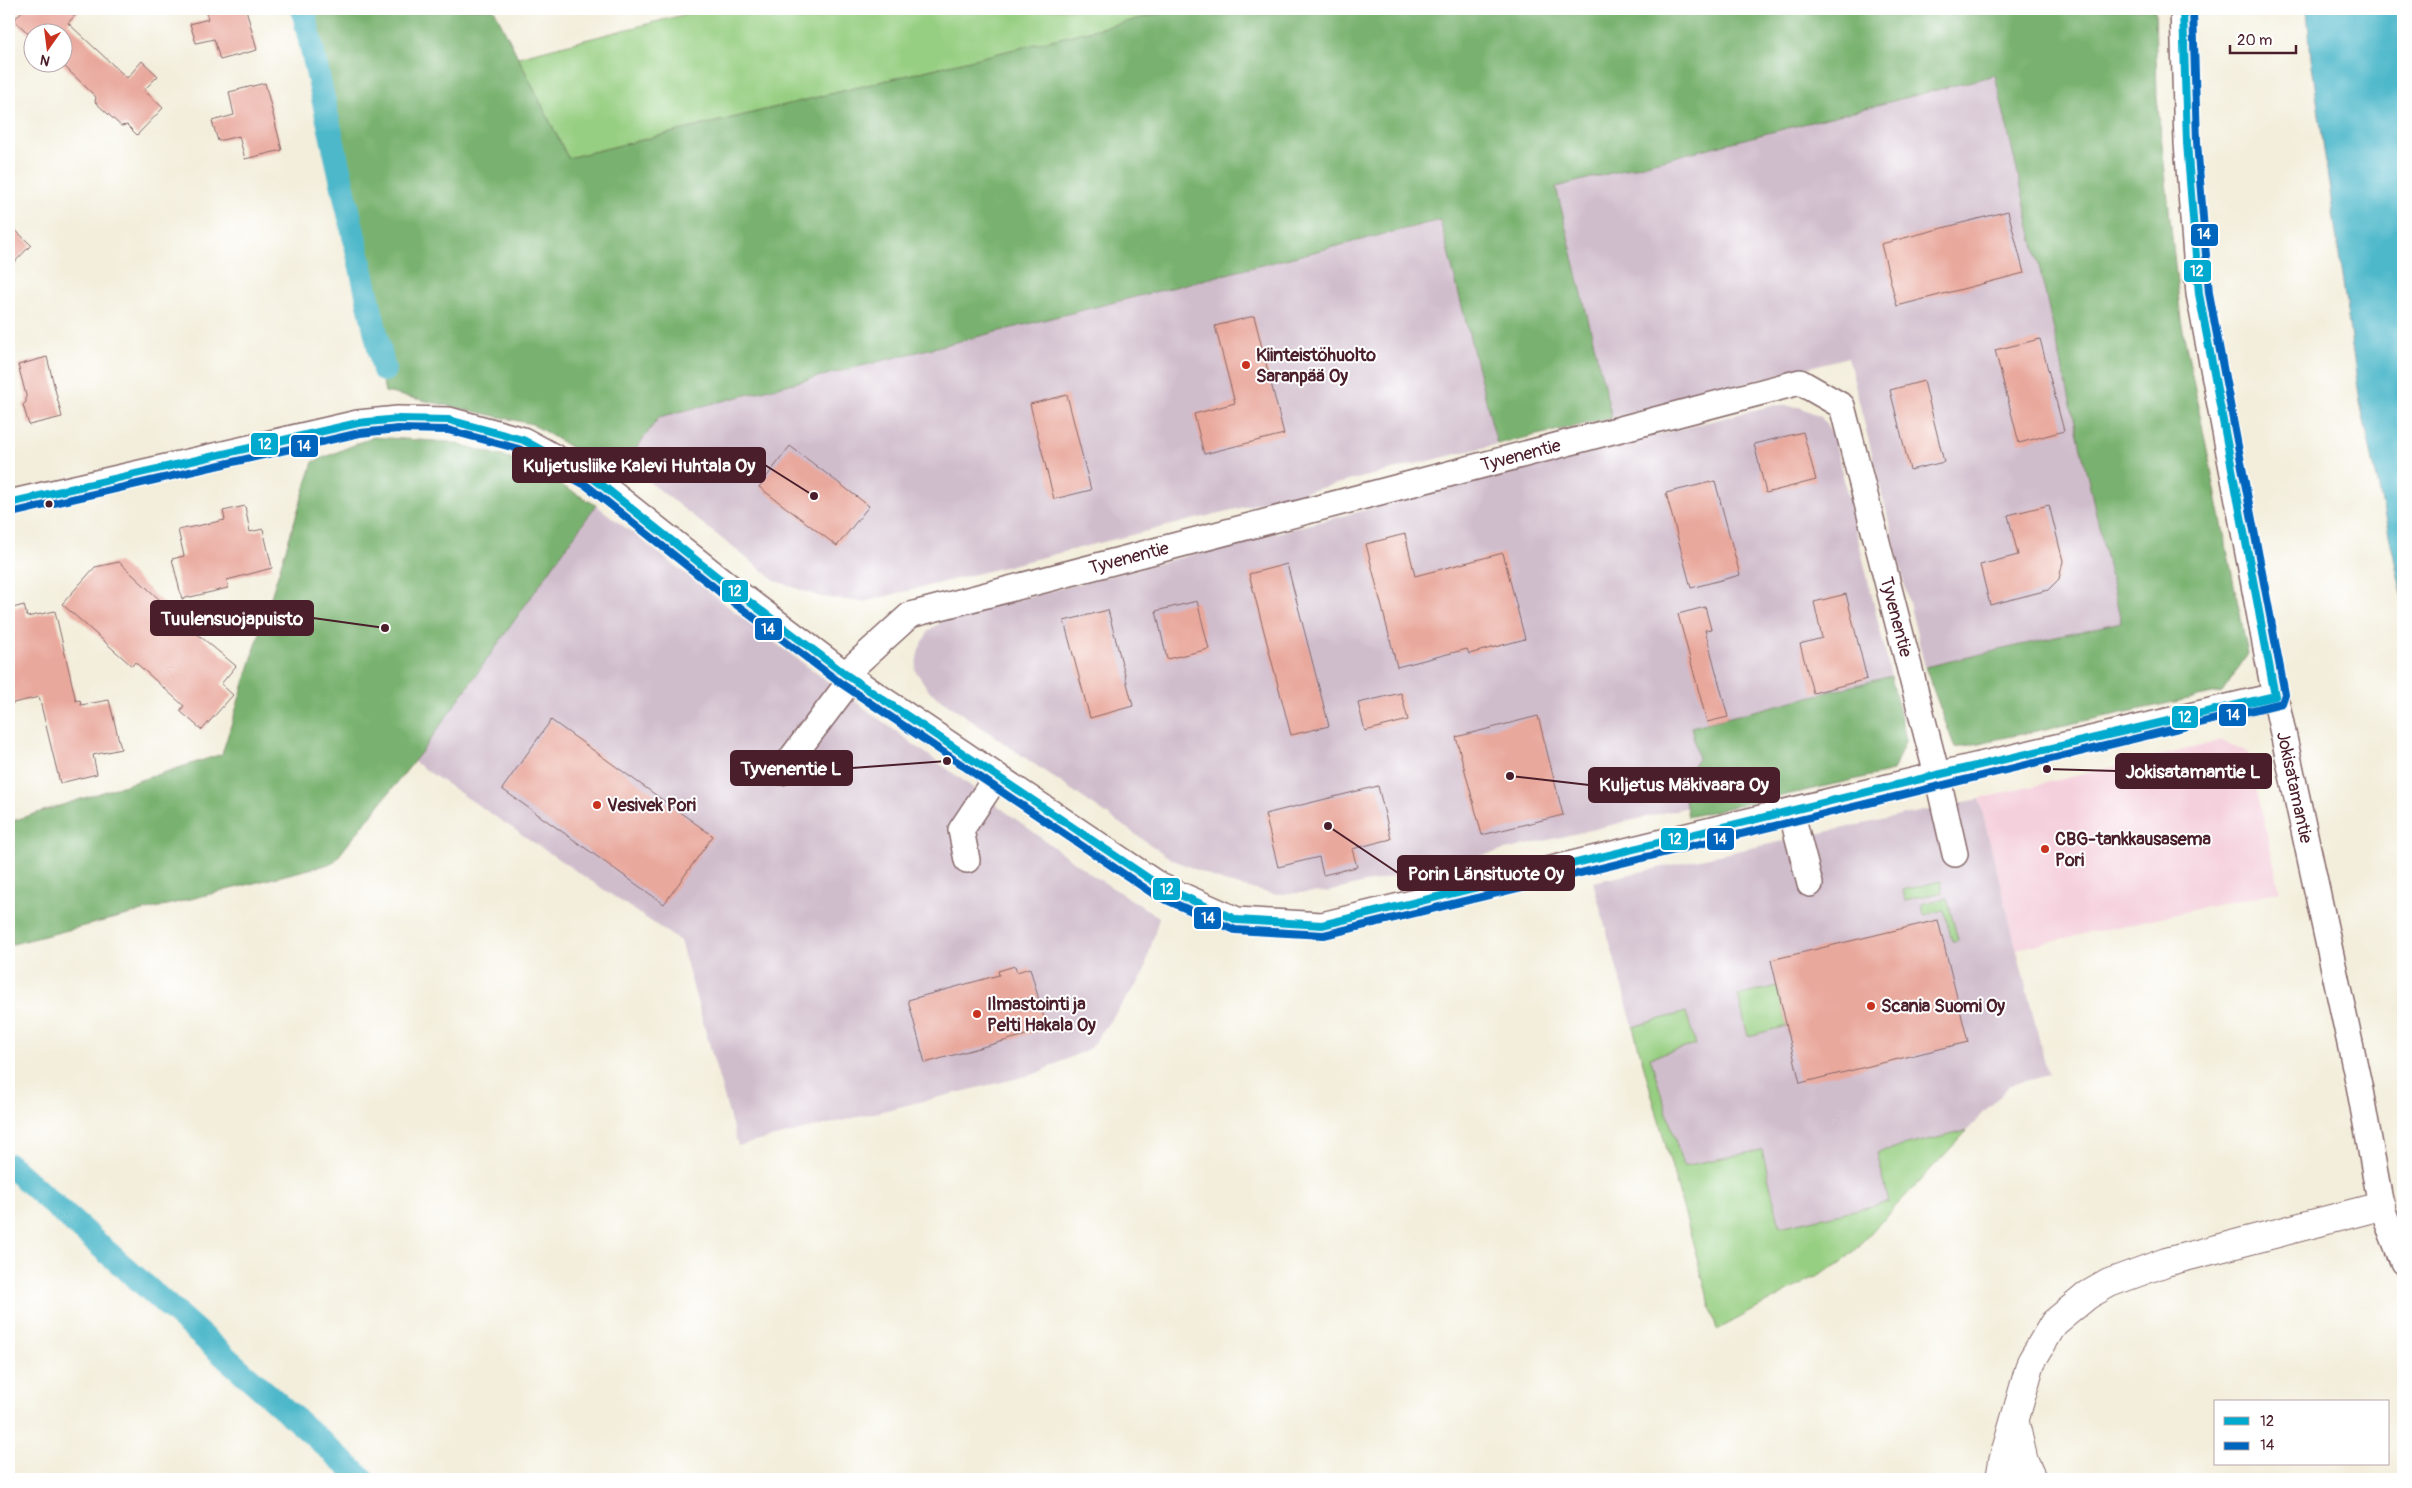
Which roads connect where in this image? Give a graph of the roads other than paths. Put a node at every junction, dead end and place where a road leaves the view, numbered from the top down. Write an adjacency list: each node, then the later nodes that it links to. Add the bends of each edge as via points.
1 (2183, 9): 4 (street, Jokisatamantie, via 2187,143 2199,294)
2 (9, 503): 3 (street, via 358,423 398,419 449,420 523,440 593,478 731,588)
3 (849, 676): 5 (street, Tyvenentie); 6 (street, Tyvenentie, via 910,616 1800,382 1842,406); 7 (street)
4 (2275, 696): 6 (street); 12 (street, Jokisatamantie, via 2359,1085)
5 (780, 772)
6 (1937, 775): 8 (street); 9 (street, Tyvenentie)
7 (997, 776): 8 (street, via 1160,886 1237,920 1322,925); 10 (street, via 960,830)
8 (1791, 811): 11 (street)
9 (1955, 854)
10 (967, 860)
11 (1810, 884)
12 (2381, 1206): 13 (street, Jokisatamantie); 14 (highway, via 2166,1262 2095,1291 2054,1323 2041,1342 2022,1387)
13 (2403, 1262)
14 (2015, 1422): 15 (highway); 16 (highway, via 2024,1462)
15 (2000, 1479)
16 (2032, 1479)

